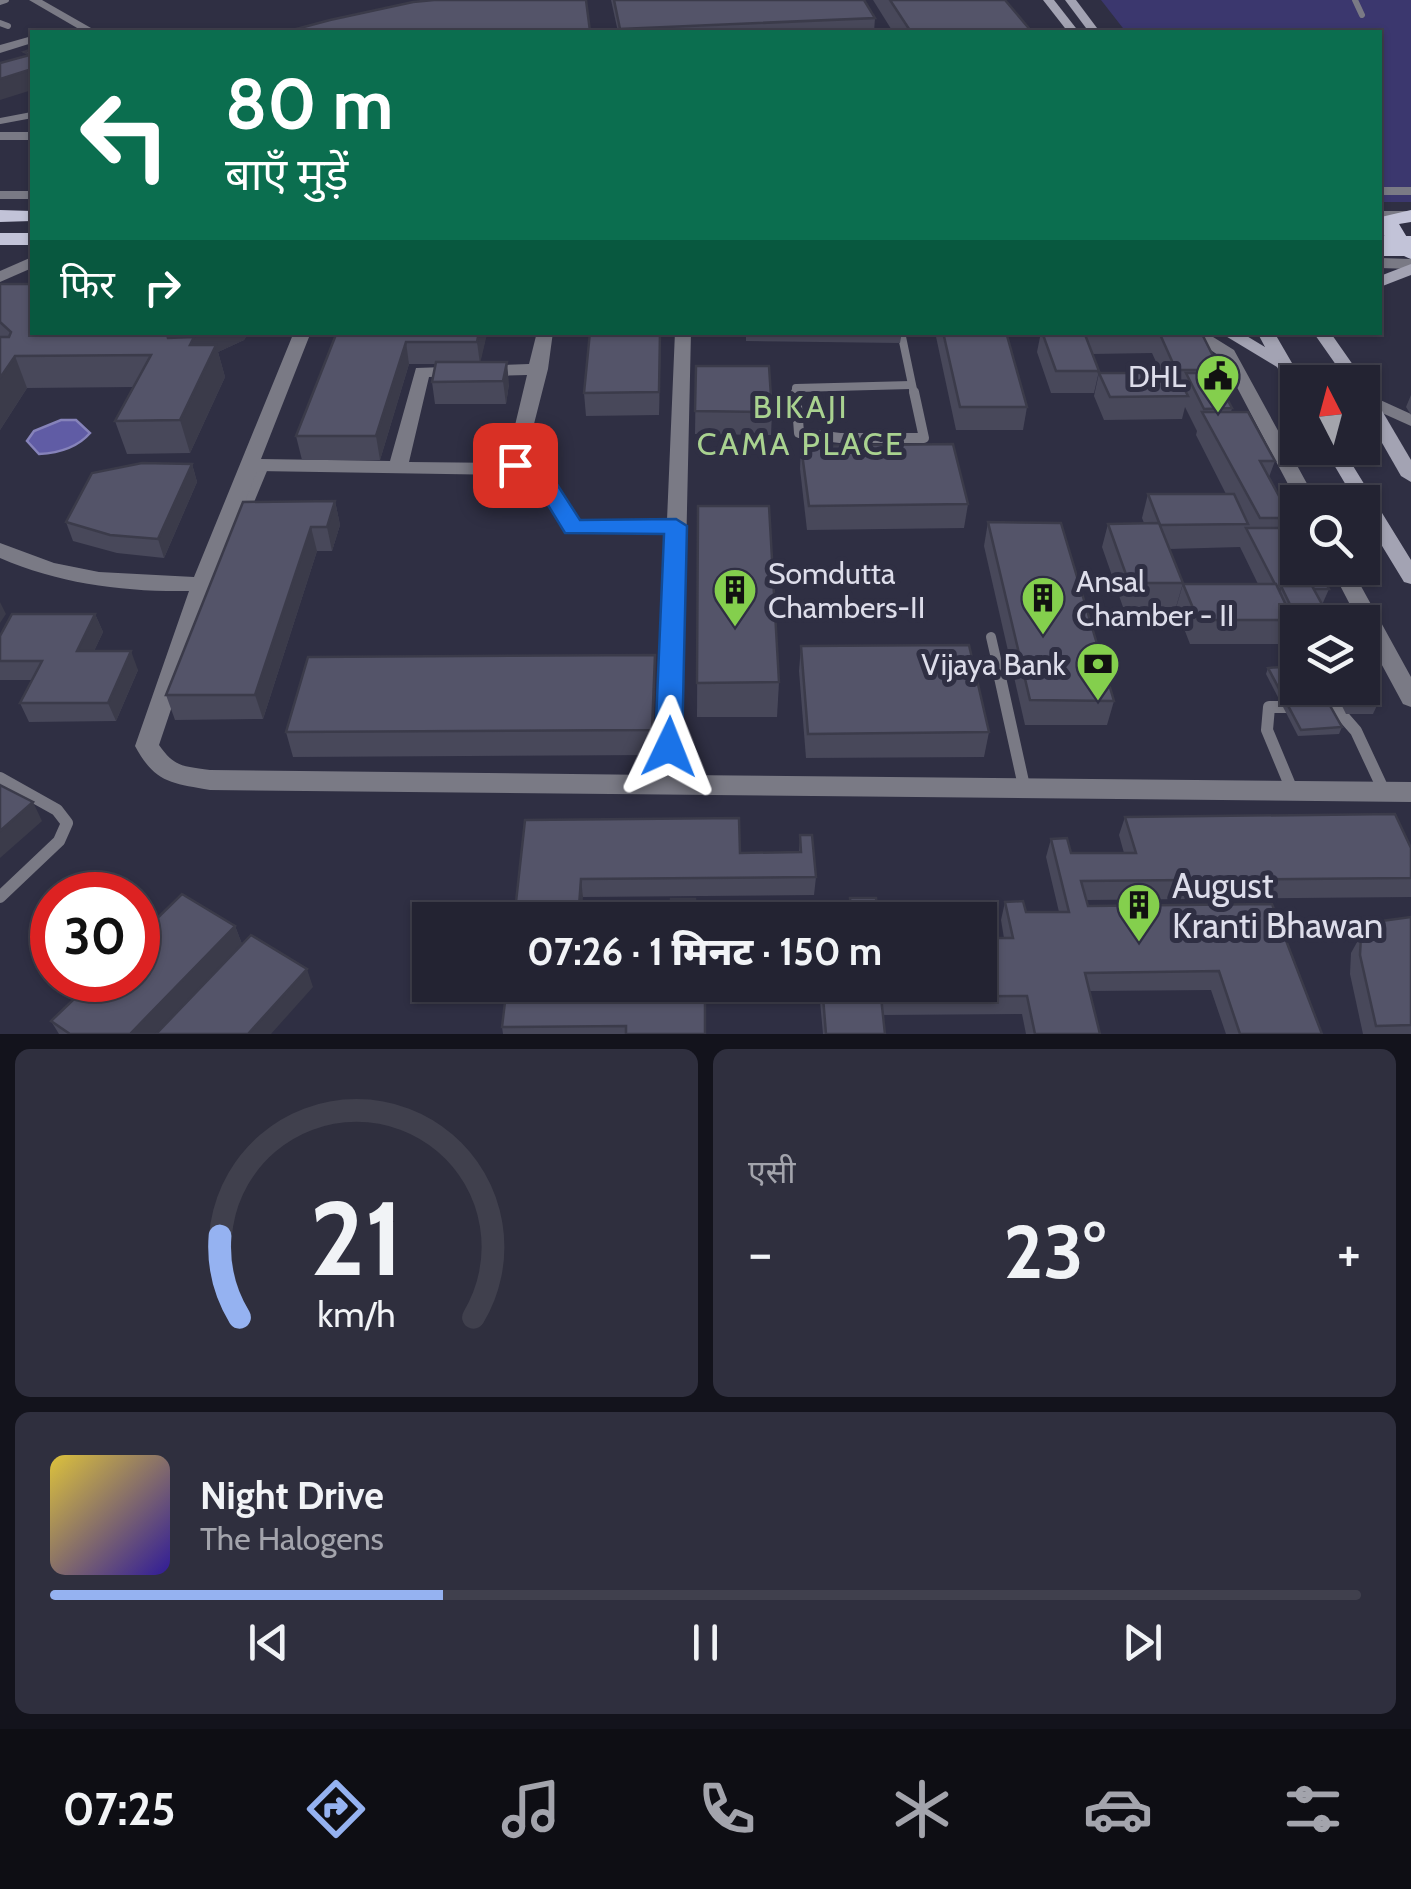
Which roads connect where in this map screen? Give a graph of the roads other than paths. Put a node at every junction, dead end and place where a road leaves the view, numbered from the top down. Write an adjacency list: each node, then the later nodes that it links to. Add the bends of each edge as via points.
1 (34, 0): 6 (street)
2 (1048, 0): 9 (main road)
3 (1070, 0): 10 (main road)
4 (1355, 0): 5 (lane)
5 (1362, 15)
6 (80, 25): 7 (street); 8 (street)
7 (62, 30)
8 (89, 30)
9 (1072, 30)
10 (1093, 30)
11 (30, 40): 12 (street)
12 (0, 48)
13 (30, 115): 14 (lane)
14 (0, 122)
15 (0, 136): 16 (street)
16 (30, 136)
17 (1382, 191): 18 (street)
18 (1411, 191)
19 (0, 195): 20 (street)
20 (30, 195)
21 (30, 212): 23 (main road)
22 (1382, 215): 24 (street)
23 (5, 216)
24 (1411, 216): 30 (main road, via 1388,221 1398,242)
25 (1382, 229): 26 (main road)
26 (1411, 229)
27 (0, 239): 28 (main road)
28 (30, 239)
29 (1382, 246): 30 (main road, bridge)
30 (1411, 250)
31 (1382, 262): 33 (street)
32 (30, 264): 34 (street)
33 (1411, 266): 35 (main road)
34 (0, 276)
35 (1382, 281)
36 (303, 335): 53 (street)
37 (545, 335): 48 (street)
38 (683, 335): 60 (street)
39 (902, 335): 49 (lane)
40 (1197, 335): 58 (street, via 1228,354)
41 (1232, 335): 46 (main road)
42 (1266, 335): 46 (main road)
43 (1323, 335): 45 (main road)
44 (1343, 335): 45 (main road)
45 (1338, 358): 47 (main road)
46 (1283, 364)
47 (1343, 365)
48 (538, 369): 55 (street, via 422,372); 56 (street)
49 (911, 385): 49 (lane, via 924,438 799,433 796,388)
50 (1380, 402): 51 (street)
51 (1411, 421)
52 (1380, 422): 57 (main road)
53 (258, 465): 55 (street); 59 (lane); 63 (street)
54 (1343, 465): 62 (main road)
55 (398, 466): 56 (street)
56 (511, 469): 60 (street, via 545,483 573,528)
57 (1411, 476)
58 (1298, 485)
59 (239, 526)
60 (676, 526): 68 (street)
61 (0, 550): 63 (street, via 93,581)
62 (1411, 578)
63 (202, 584): 68 (street, via 147,746 153,760 174,774 352,783)
64 (1351, 585): 66 (street)
65 (991, 637): 69 (lane)
66 (1411, 698)
67 (0, 778): 73 (lane, via 57,810 67,823 59,841)
68 (668, 784): 69 (street)
69 (1024, 786): 70 (street)
70 (1292, 790): 71 (street); 71 (lane, via 1267,730 1270,707 1334,707 1356,731)
71 (1384, 792): 72 (street)
72 (1411, 792)
73 (0, 897)

